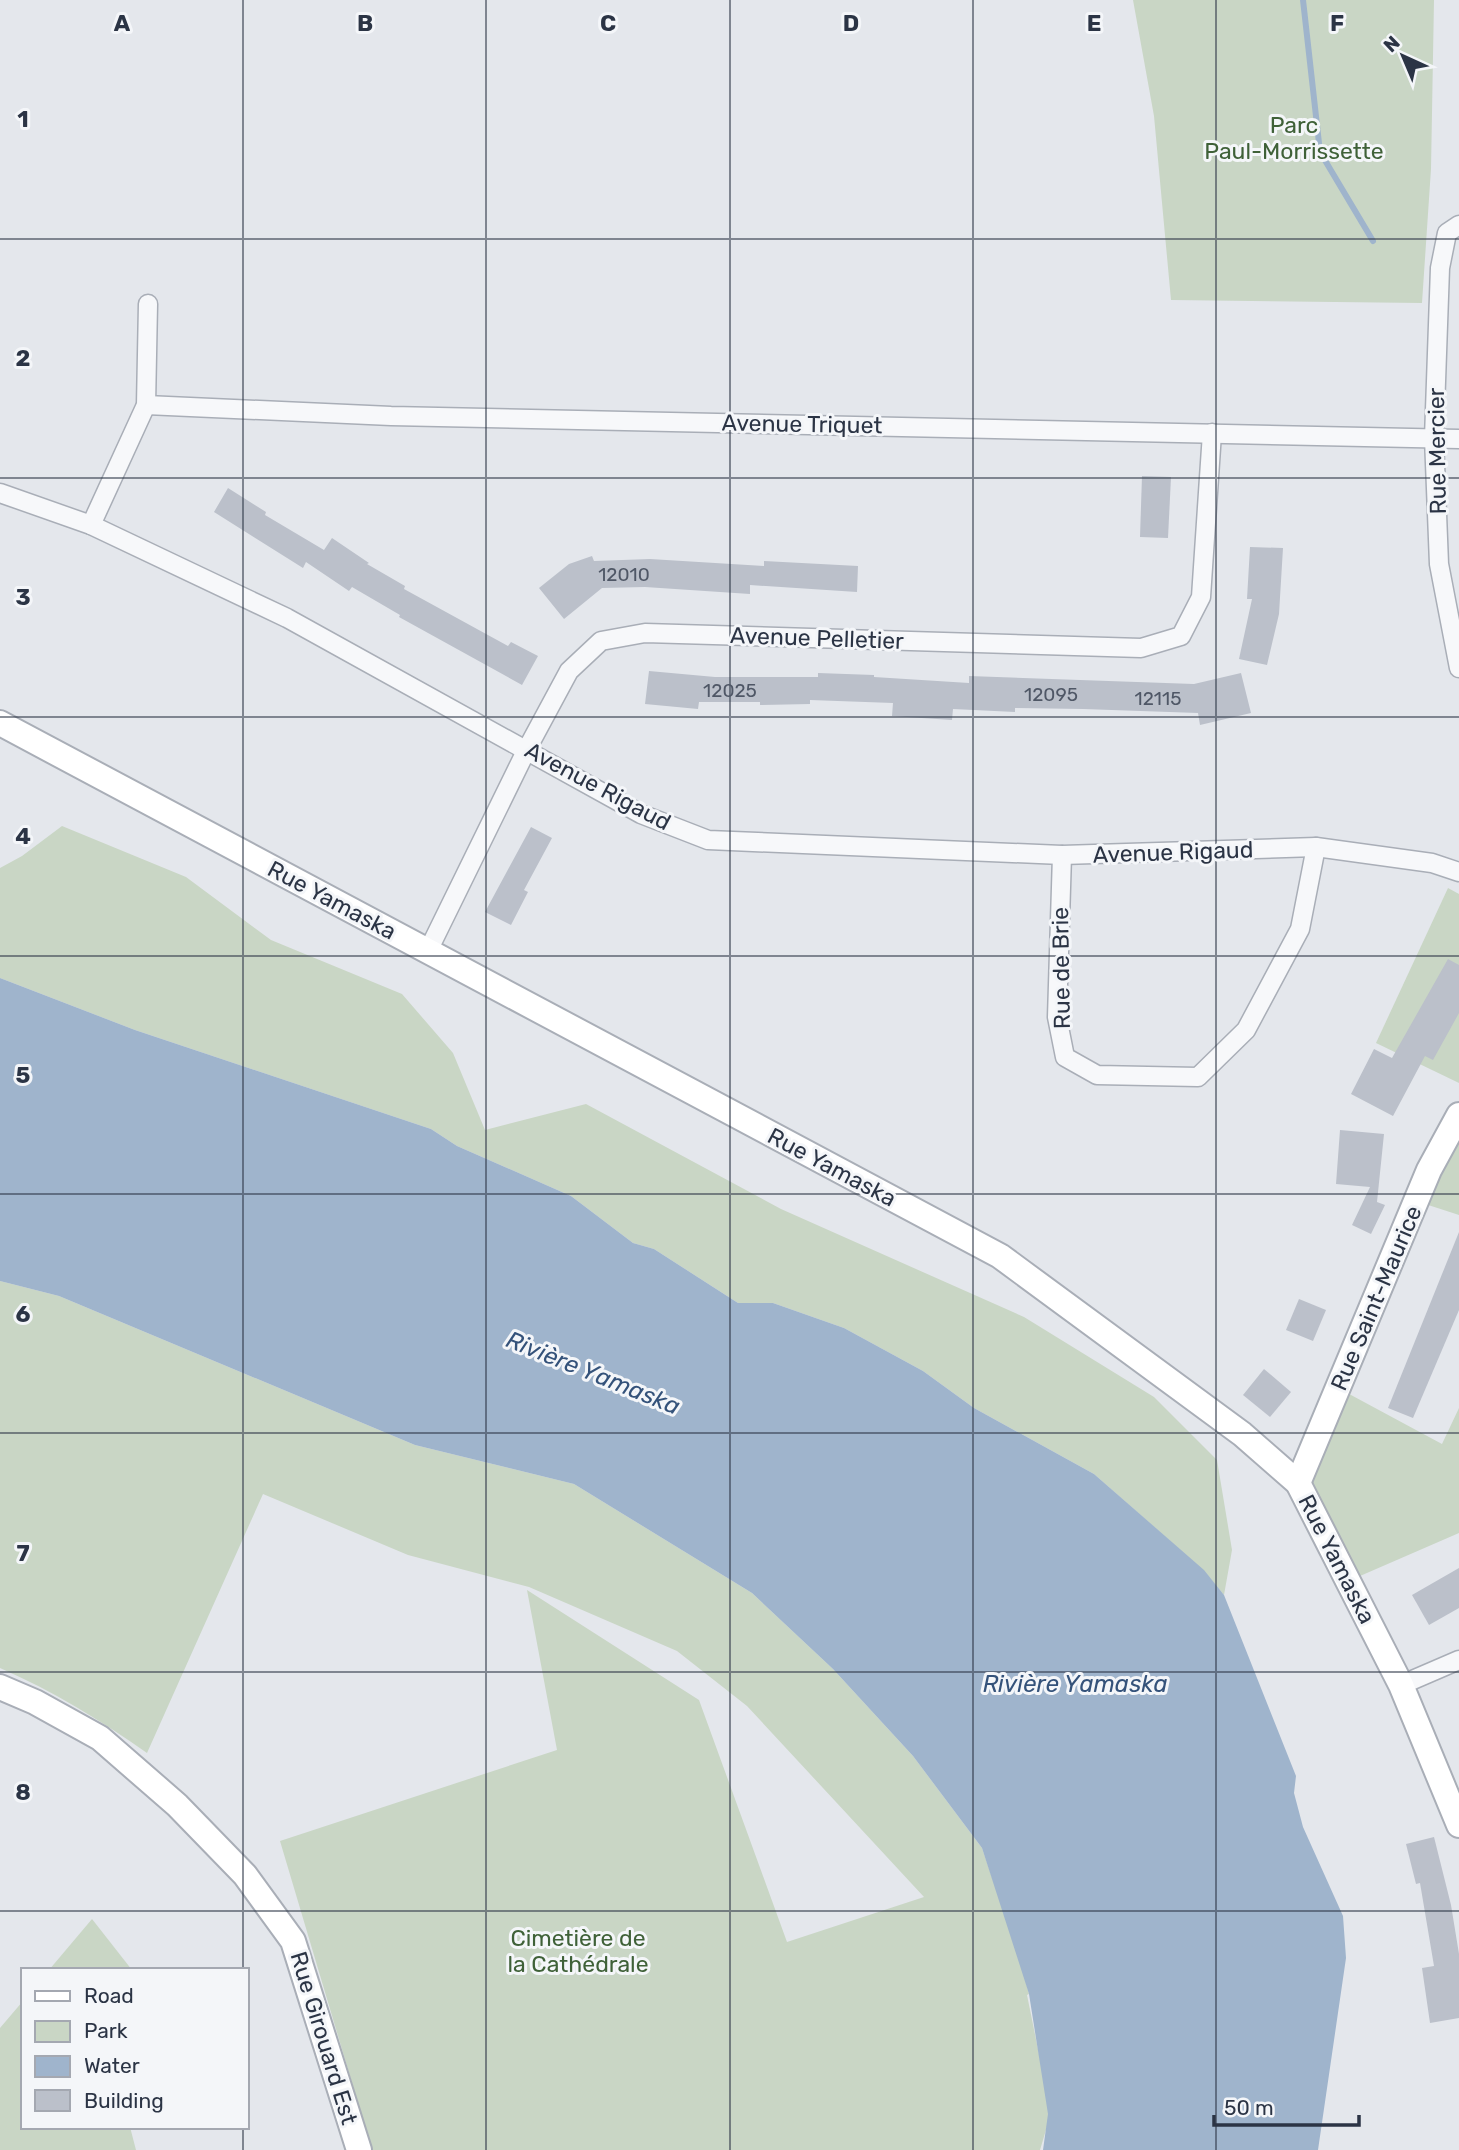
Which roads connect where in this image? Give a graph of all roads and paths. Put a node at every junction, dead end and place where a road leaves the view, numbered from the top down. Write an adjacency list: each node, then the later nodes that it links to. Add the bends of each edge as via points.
1 (1453, 229): 5 (street, Rue Mercier, via 1440,268)
2 (148, 304): 3 (street)
3 (146, 405): 4 (street, Avenue Triquet, via 391,416); 8 (street)
4 (1212, 433): 5 (street, Avenue Triquet); 11 (street, Avenue Pelletier, via 1201,597 1181,636 1141,648 645,633 601,641 569,671)
5 (1434, 438): 6 (street, Avenue Triquet); 9 (street, Rue Mercier, via 1439,564)
6 (1459, 439)
7 (0, 493): 8 (street, Avenue Rigaud)
8 (91, 525): 11 (street, Avenue Rigaud, via 287,618)
9 (1459, 668)
10 (0, 723): 15 (street, Rue Yamaska)
11 (527, 750): 13 (street, Avenue Rigaud, via 641,814 708,840); 15 (street, Avenue Pelletier)
12 (1316, 848): 13 (street, Avenue Rigaud); 13 (street, Rue de Brie, via 1300,929 1246,1030 1198,1077 1097,1075 1065,1057 1057,1017); 14 (street, Avenue Rigaud, via 1432,863)
13 (1062, 855)
14 (1459, 872)
15 (428, 951): 17 (street, Rue Yamaska, via 1000,1256 1242,1434)
16 (1459, 1115): 17 (street, Rue Saint-Maurice, via 1429,1170)
17 (1298, 1483): 19 (street, Rue Yamaska)
18 (1459, 1660): 19 (street)
19 (1401, 1685): 21 (street, Rue Yamaska)
20 (0, 1687): 22 (street, Rue Girouard Est, via 100,1738 177,1805 245,1875 293,1941)
21 (1459, 1825)
22 (359, 2150)

